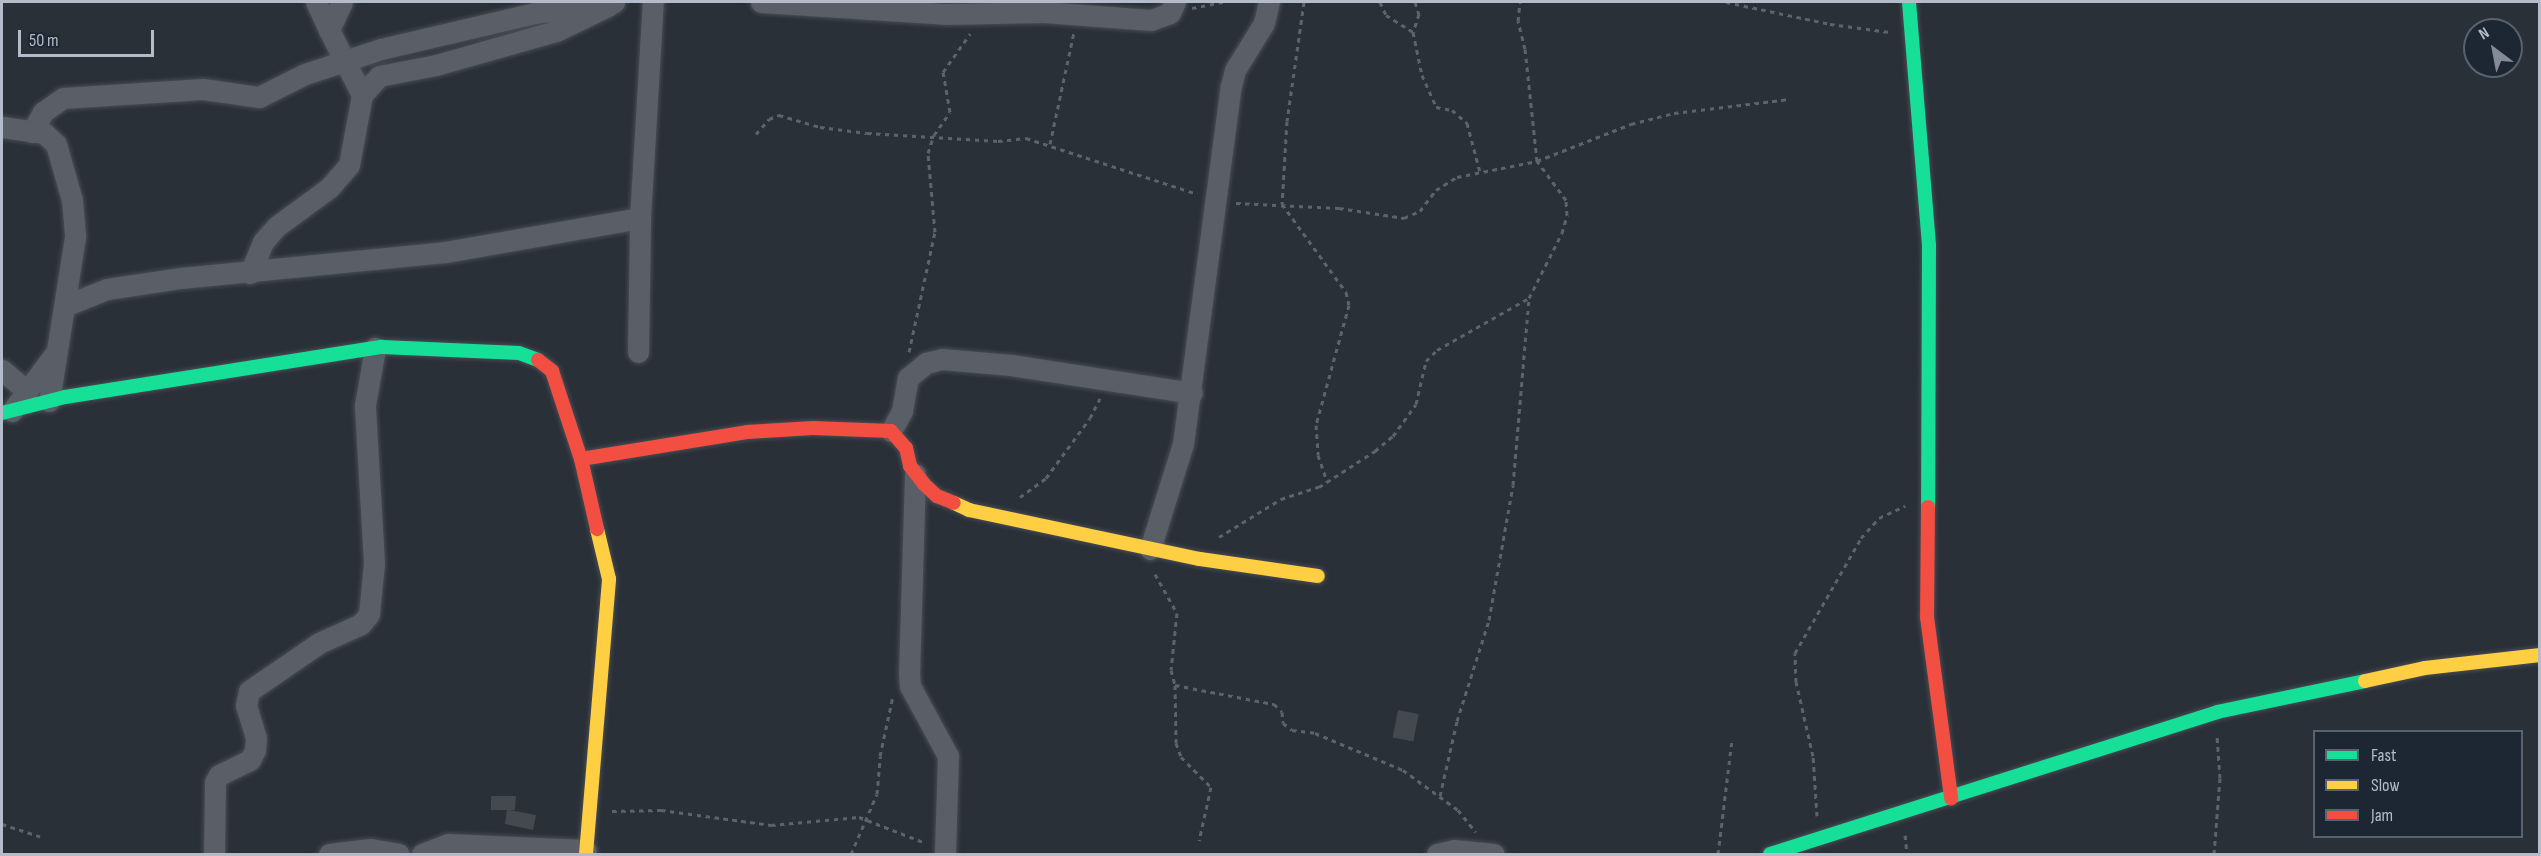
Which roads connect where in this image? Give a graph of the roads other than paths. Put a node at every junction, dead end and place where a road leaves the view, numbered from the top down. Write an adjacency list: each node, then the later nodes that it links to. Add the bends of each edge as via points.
1 (316, 2): 9 (street)
2 (342, 2): 9 (street)
3 (616, 2): 10 (street, via 535,14 424,38); 11 (street, via 556,31 436,65 380,76)
4 (653, 2): 14 (street)
5 (761, 2): 8 (street, via 945,14 1151,20)
6 (1269, 2): 22 (street, via 1264,23 1235,70)
7 (1909, 2): 31 (street, via 1929,246 1927,616)
8 (1172, 7)
9 (329, 30): 10 (street)
10 (345, 63): 11 (street); 13 (street, via 305,74 259,97 203,89 63,98 42,112)
11 (362, 95): 15 (street, via 350,165 329,188 277,226 263,242)
12 (2, 127): 13 (street)
13 (32, 132): 16 (street, via 44,133 56,144 72,200 75,237)
14 (640, 218): 15 (street, via 445,252); 19 (street)
15 (250, 273): 16 (street, via 107,289)
16 (67, 305): 17 (street)
17 (60, 348): 21 (street); 23 (street)
18 (375, 348): 23 (street); 26 (street, via 406,346 519,353 544,362 552,371); 35 (street, via 365,405 374,563 369,614 361,624 319,643 249,691 246,706 256,738 255,750 250,760 228,769 215,782)
19 (638, 352)
20 (2, 370): 21 (street)
21 (27, 391): 24 (street)
22 (1192, 393): 25 (street, via 1011,365 942,359 926,363 908,378 902,411); 28 (street, via 1183,444)
23 (49, 401): 24 (street)
24 (7, 412)
25 (891, 431): 26 (street, via 813,428 747,432); 27 (street, via 906,448)
26 (581, 459): 33 (street, via 609,579)
27 (915, 474): 28 (street, via 937,496 990,514); 34 (street, via 910,686 948,756)
28 (1147, 549): 29 (street)
29 (1318, 576)
30 (2540, 655): 31 (street, via 2426,668 2217,712)
31 (1951, 798): 40 (street)
32 (1489, 847): 39 (street)
33 (586, 852): 38 (street, via 448,844)
34 (945, 853)
35 (214, 855)
36 (329, 855): 37 (street, via 370,849)
37 (399, 855)
38 (422, 855)
39 (1437, 855)
40 (1770, 855)

